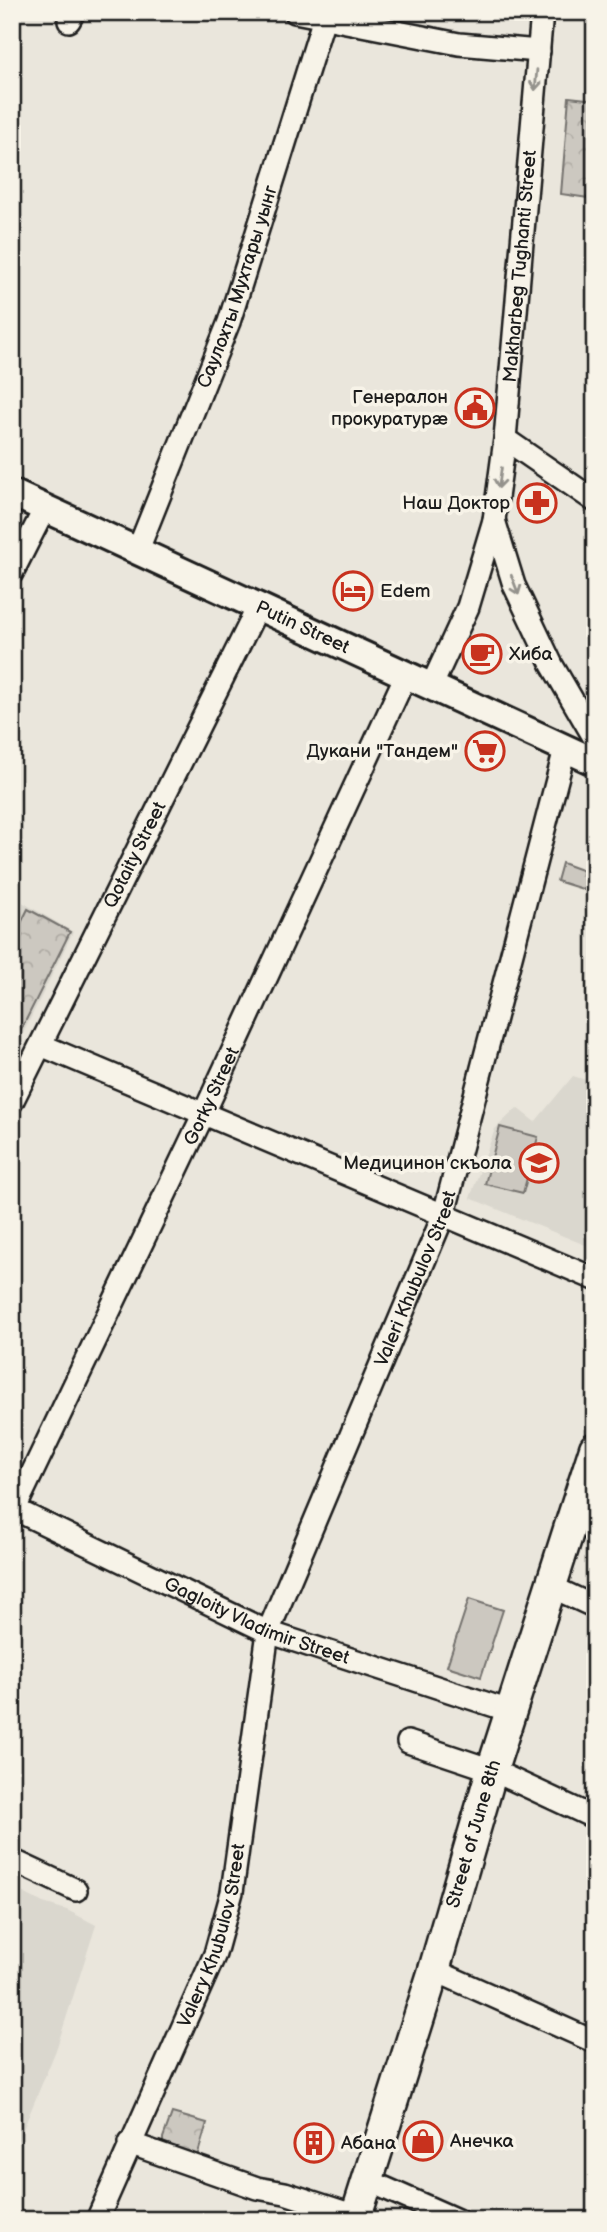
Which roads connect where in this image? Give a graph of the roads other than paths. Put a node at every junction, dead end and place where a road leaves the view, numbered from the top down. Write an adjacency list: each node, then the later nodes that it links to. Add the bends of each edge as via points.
1 (295, 12): 3 (street)
2 (542, 12): 5 (street, Makharbeg Tughanti Street)
3 (324, 18): 4 (street); 11 (street, Саулохты Мухтары уынг, via 229,322)
4 (365, 19): 5 (street, via 458,44)
5 (539, 51): 6 (street, Makharbeg Tughanti Street, one-way to 6)
6 (505, 439): 8 (street); 10 (street, Makharbeg Tughanti Street, one-way to 10)
7 (12, 493): 9 (main road, Putin Street)
8 (595, 501)
9 (45, 508): 11 (main road, Putin Street); 12 (street)
10 (494, 520): 15 (street, Makharbeg Tughanti Street, via 468,607); 16 (street, Makharbeg Tughanti Street, one-way to 16, via 514,585 552,665)
11 (137, 552): 13 (main road, Putin Street)
12 (12, 573)
13 (258, 607): 14 (main road, Putin Street); 19 (street, Qotaity Street)
14 (407, 675): 15 (main road, Putin Street); 21 (street, Gorky Street)
15 (431, 687): 17 (main road, Putin Street)
16 (595, 739)
17 (565, 748): 18 (main road, Putin Street); 22 (street, Valeri Khubulov Street)
18 (595, 762)
19 (41, 1045): 20 (street, Qotaity Street); 21 (street)
20 (12, 1102)
21 (204, 1113): 22 (street); 25 (street, Gorky Street)
22 (444, 1214): 23 (street); 28 (street, Valeri Khubulov Street)
23 (595, 1279)
24 (595, 1448): 26 (highway, Street of June 8th)
25 (13, 1511): 28 (street, Gagloity Vladimir Street)
26 (552, 1587): 27 (street); 29 (highway, Street of June 8th)
27 (595, 1607)
28 (268, 1632): 29 (street, Gagloity Vladimir Street); 37 (street, Valery Khubulov Street, via 232,1892 222,1929 215,1954)
29 (510, 1710): 31 (highway, Street of June 8th)
30 (408, 1741): 31 (street)
31 (492, 1770): 32 (street); 35 (highway, Street of June 8th)
32 (595, 1818)
33 (12, 1860): 34 (street)
34 (76, 1890)
35 (434, 1970): 36 (street); 38 (highway, Street of June 8th)
36 (595, 2042)
37 (129, 2143): 39 (street); 40 (street, Valery Khubulov Street)
38 (369, 2181): 39 (highway, Street of June 8th); 41 (street)
39 (356, 2218)
40 (97, 2220)
41 (457, 2220)

